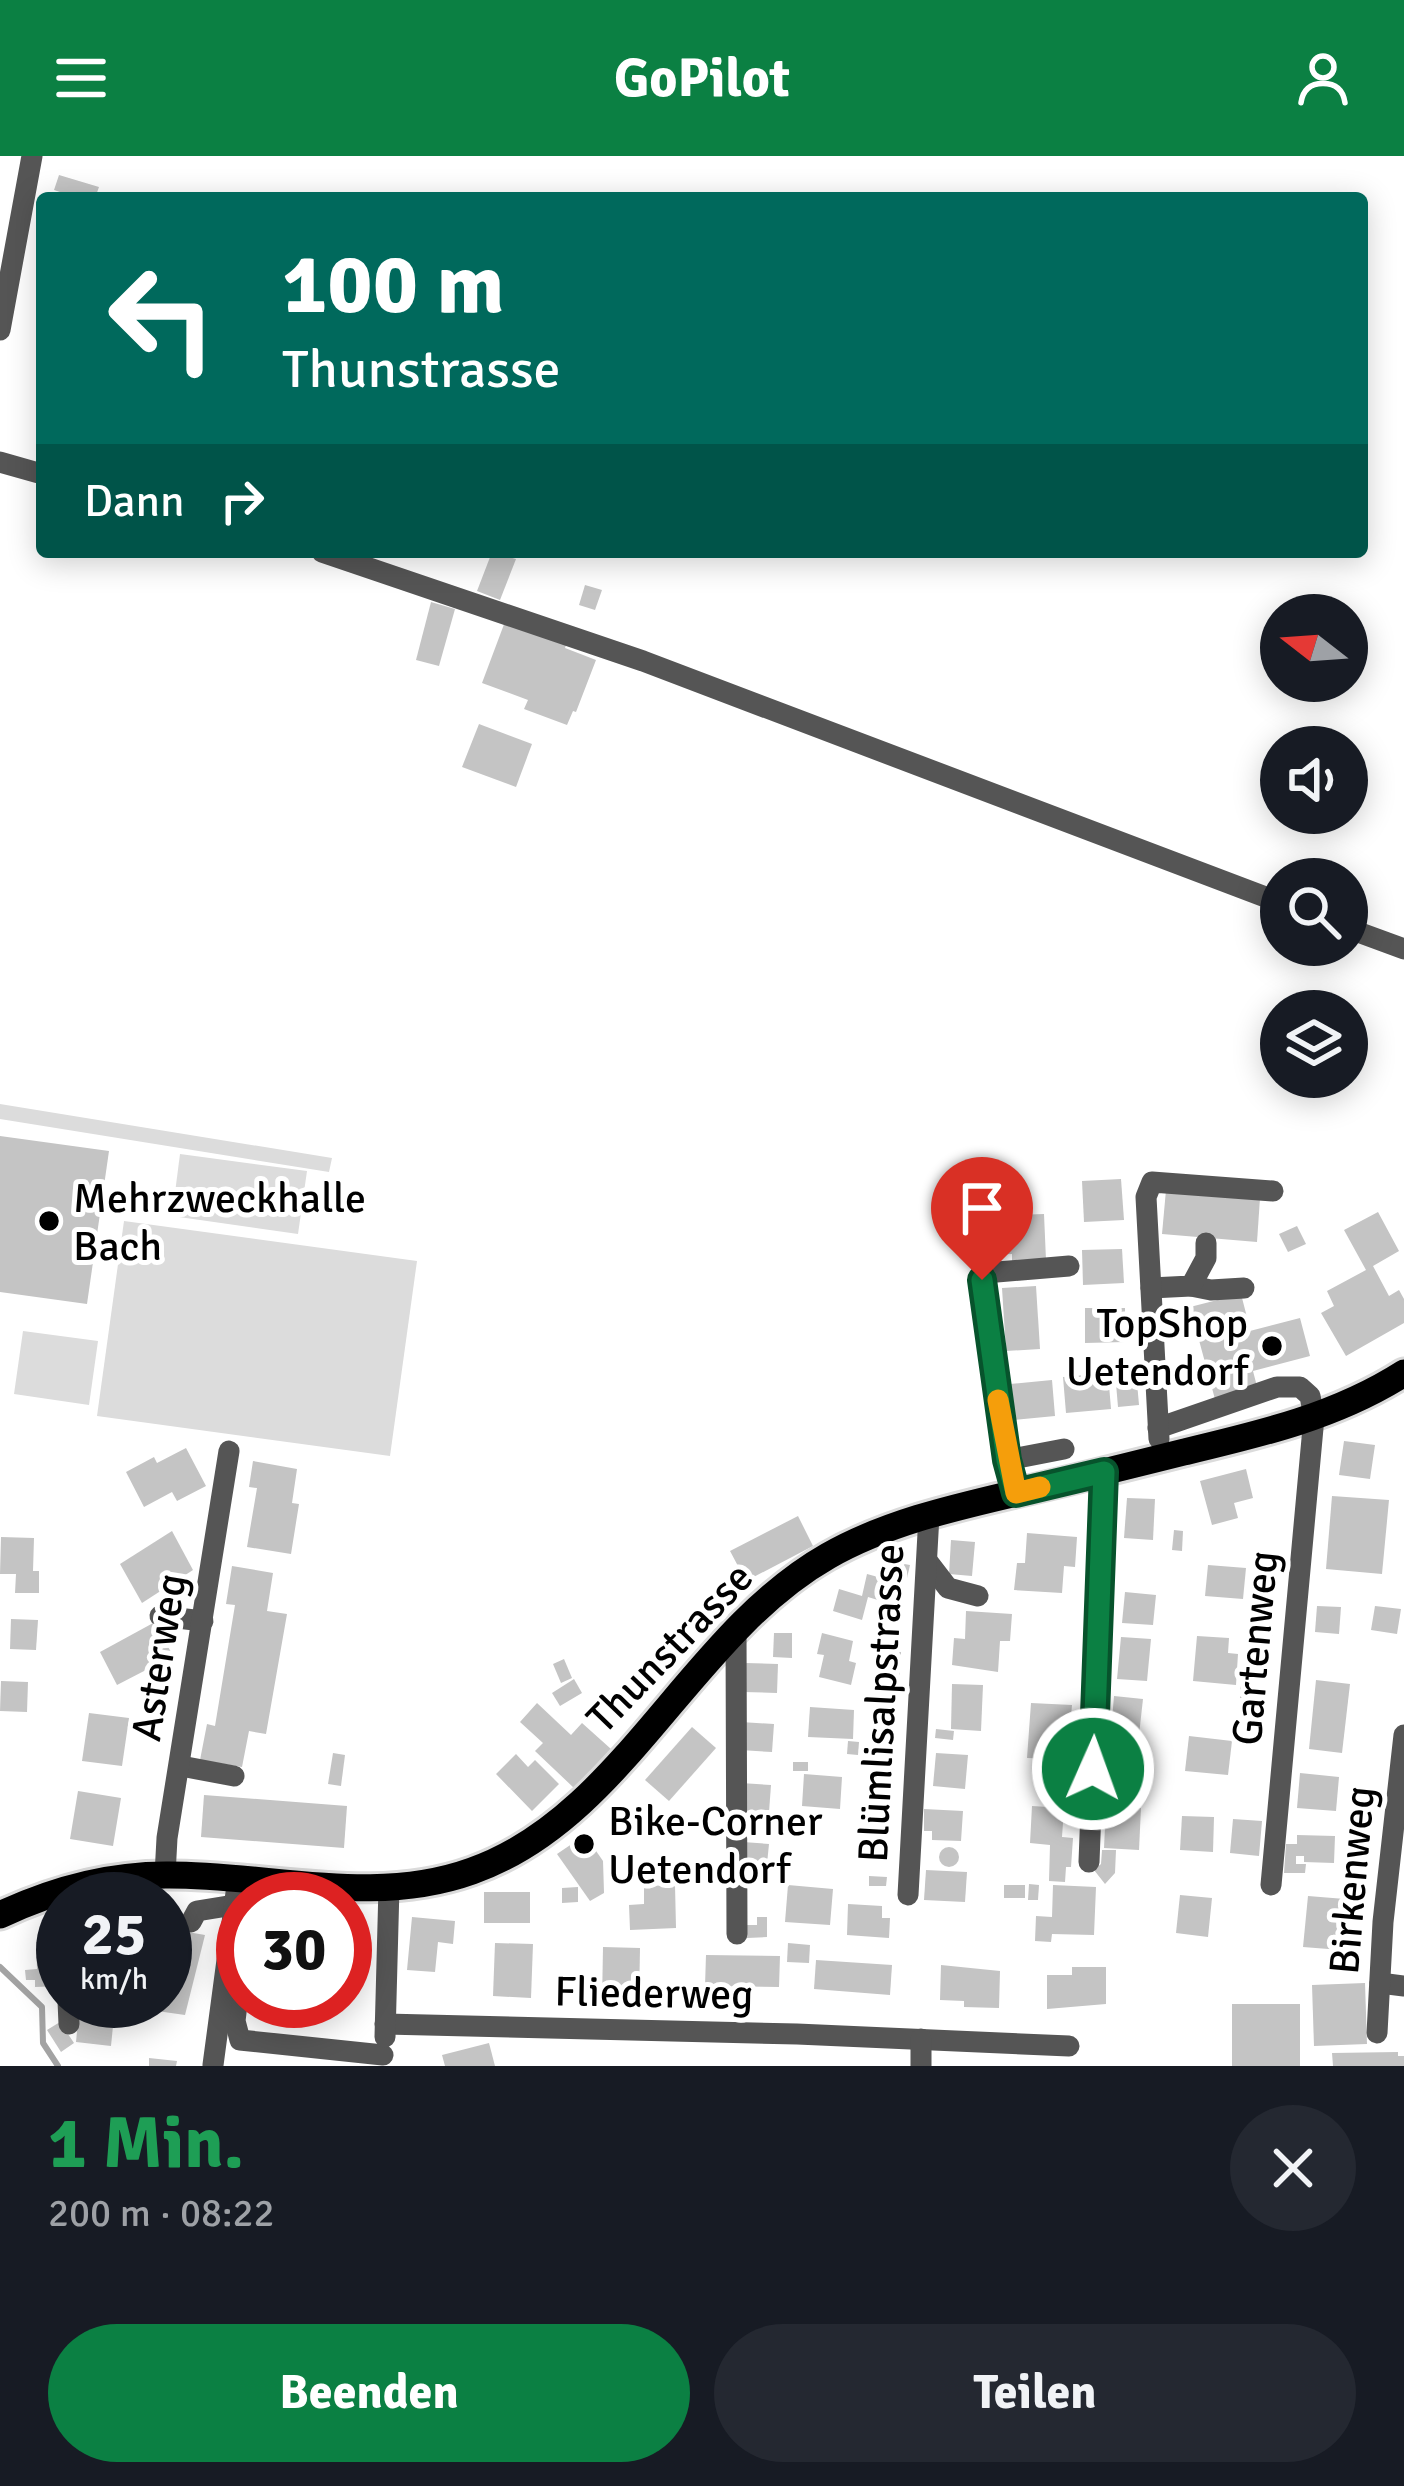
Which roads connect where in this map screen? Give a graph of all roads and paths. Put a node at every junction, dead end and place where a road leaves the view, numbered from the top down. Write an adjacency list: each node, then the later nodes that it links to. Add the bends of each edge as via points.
1 (32, 156): 2 (street)
2 (0, 330)
3 (0, 462): 4 (street)
4 (36, 472)
5 (340, 558): 6 (street, via 643,661)
6 (1260, 895)
7 (1368, 936): 8 (street)
8 (1404, 949)
9 (1273, 1191): 15 (street, via 1152,1182)
10 (1206, 1243): 14 (street)
11 (1069, 1266): 12 (street, via 985,1273)
12 (982, 1280): 13 (street); 23 (street)
13 (1035, 1280)
14 (1191, 1286): 15 (street); 16 (street)
15 (1151, 1288): 19 (street)
16 (1244, 1288)
17 (1404, 1373): 18 (main road, Thunstrasse)
18 (1314, 1417): 19 (street, via 1300,1388 1276,1387); 22 (main road, Thunstrasse); 37 (street, Gartenweg)
19 (1158, 1428): 22 (street)
20 (1064, 1449): 23 (street)
21 (229, 1450): 30 (street, Asterweg)
22 (1161, 1458): 24 (main road, Thunstrasse)
23 (1007, 1460): 25 (street)
24 (1104, 1472): 25 (main road, Thunstrasse); 35 (street)
25 (1016, 1493): 26 (main road, Thunstrasse)
26 (929, 1515): 27 (street, Blümlisalpstrasse); 31 (main road, Thunstrasse, via 828,1556)
27 (928, 1562): 28 (street, via 947,1588); 40 (street, Blümlisalpstrasse)
28 (977, 1596)
29 (160, 1616): 30 (street)
30 (203, 1621): 33 (street, Asterweg)
31 (736, 1628): 39 (main road, Thunstrasse, via 602,1779 538,1838 471,1872); 45 (street)
32 (1404, 1735): 46 (street, Birkenweg)
33 (181, 1766): 34 (street); 36 (street, Asterweg)
34 (234, 1776)
35 (1089, 1862)
36 (165, 1872)
37 (1270, 1885)
38 (372, 1887): 39 (main road, Thunstrasse)
39 (389, 1887): 48 (street)
40 (908, 1895)
41 (36, 1899): 43 (main road, Thunstrasse)
42 (216, 1902): 44 (street)
43 (0, 1915)
44 (192, 1920)
45 (736, 1934)
46 (1380, 1982): 47 (street); 51 (street, Birkenweg)
47 (1404, 1985)
48 (386, 2024): 52 (street, Fliederweg); 54 (street)
49 (218, 2028): 55 (street)
50 (237, 2028): 54 (street, via 240,2040)
51 (1377, 2033)
52 (921, 2039): 53 (street, Fliederweg); 56 (street)
53 (1069, 2046)
54 (383, 2061)
55 (213, 2065)
56 (921, 2066)

